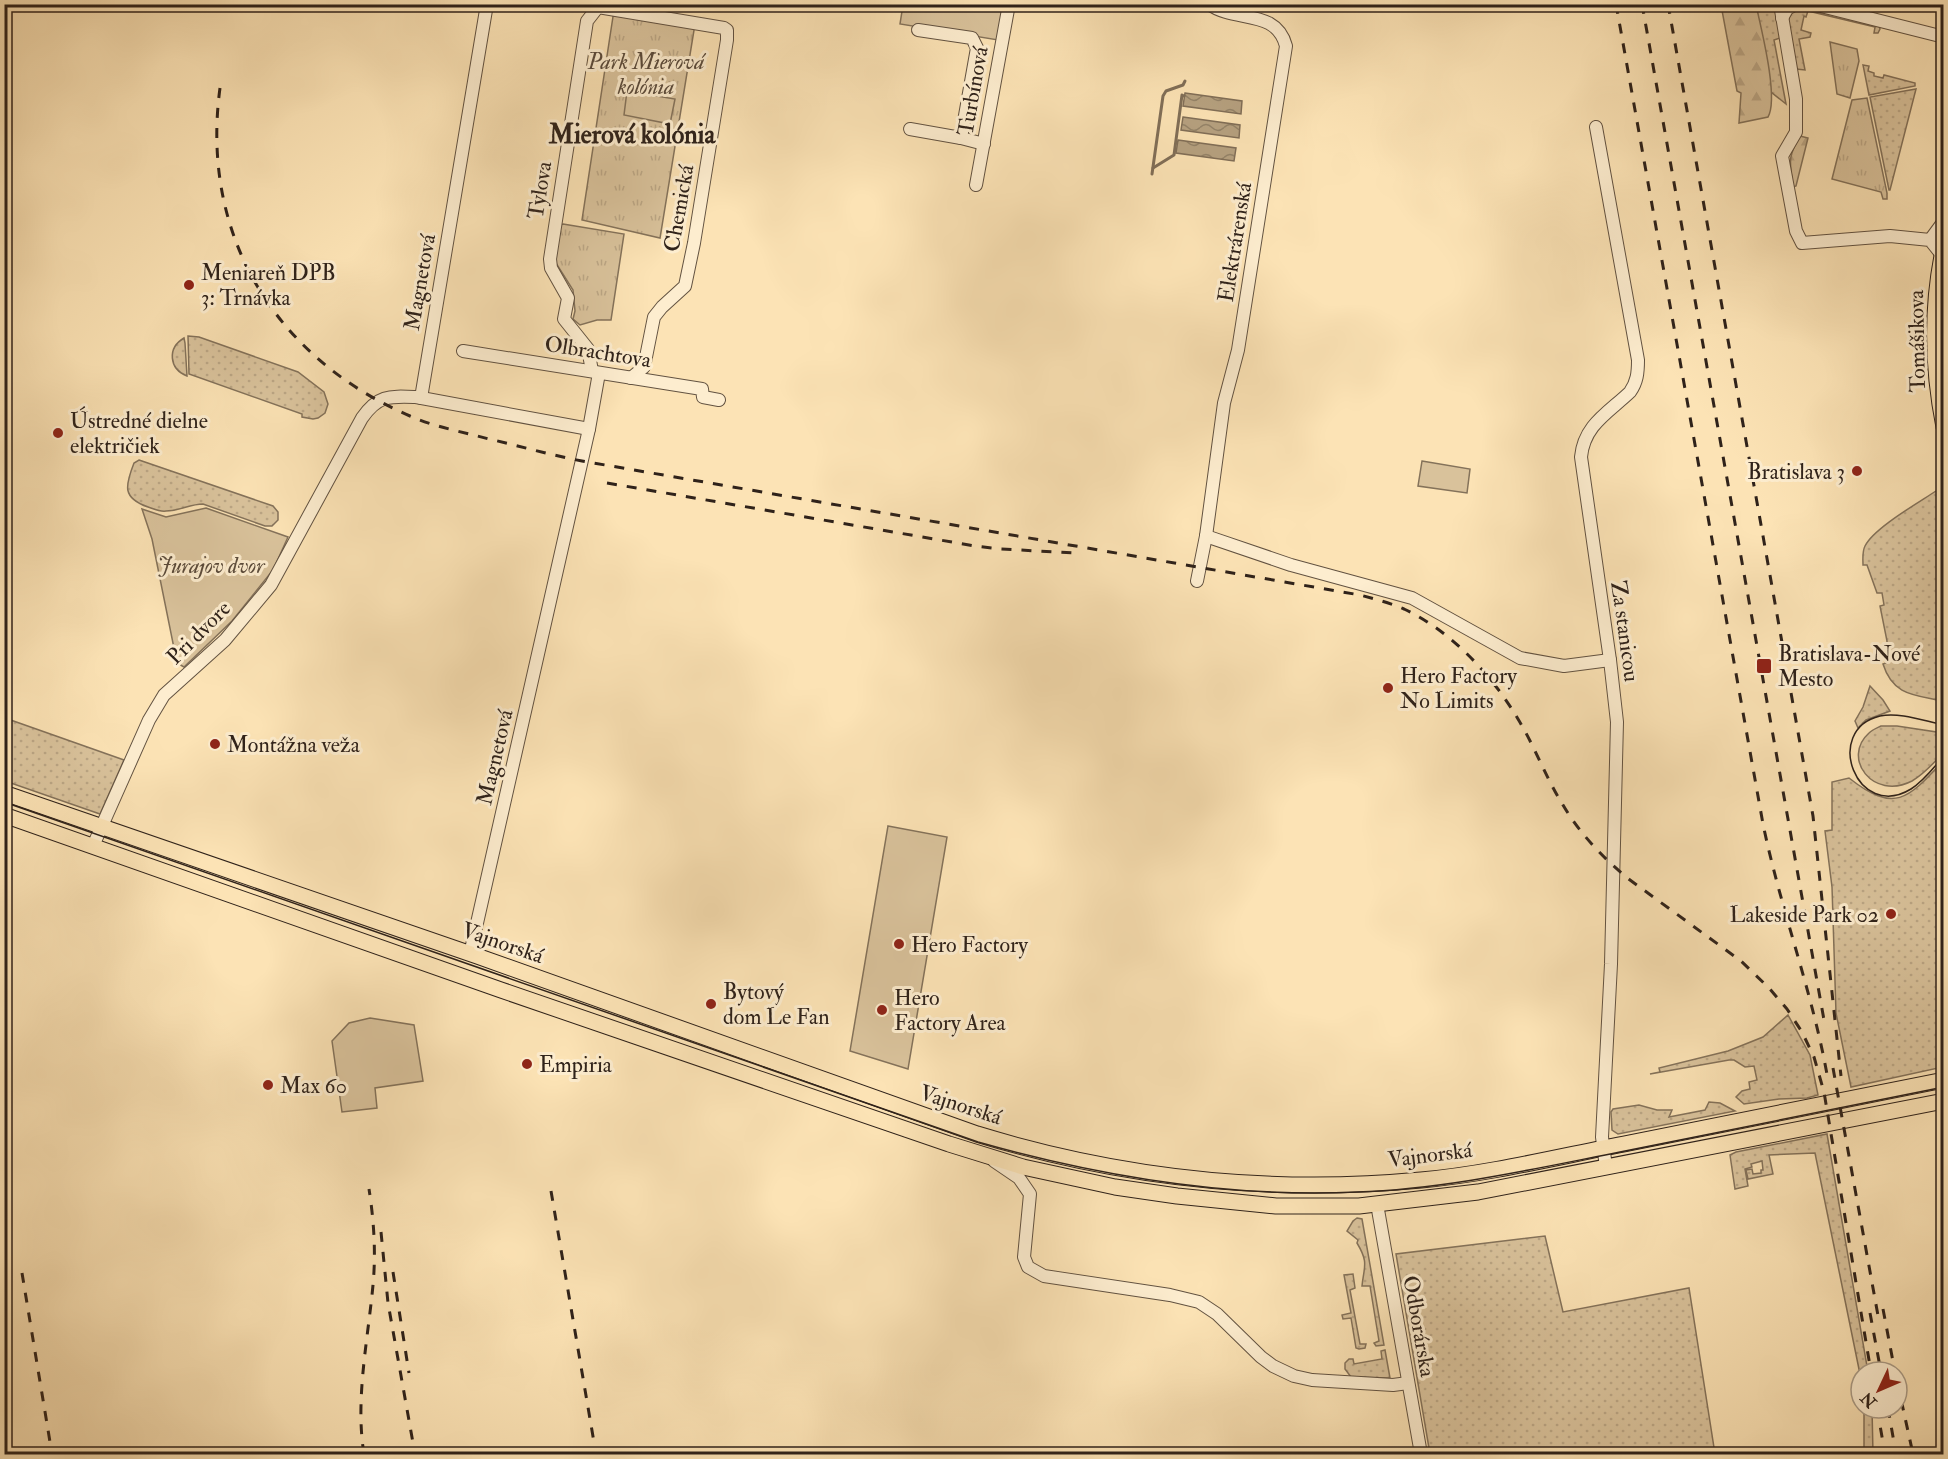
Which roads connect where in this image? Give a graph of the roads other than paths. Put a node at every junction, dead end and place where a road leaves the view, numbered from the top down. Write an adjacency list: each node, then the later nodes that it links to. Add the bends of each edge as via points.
1 (487, 4): 19 (street, Magnetová)
2 (1009, 4): 12 (street, Turbínová)
3 (1209, 4): 23 (street, Elektrárenská, via 1221,12 1270,22 1286,46 1238,350 1224,402)
4 (1813, 4): 8 (street)
5 (598, 7): 17 (street, Tylova, via 587,21 550,259 568,298 564,319 588,349); 18 (street, Chemická, via 724,28 728,40 685,286 654,317 644,367)
6 (1785, 8): 15 (street, via 1796,132 1782,156 1796,231 1802,243 1890,236)
7 (918, 30): 11 (street, via 972,38 977,48)
8 (1944, 37)
9 (1596, 127): 25 (street, Za stanicou, via 1638,360 1634,387 1588,431 1581,457)
10 (910, 129): 11 (street)
11 (961, 138): 12 (street)
12 (984, 144): 13 (street, Turbínová)
13 (976, 185)
14 (1944, 221): 15 (street, Tomášikova)
15 (1938, 247): 21 (main road, Tomášikova, via 1934,337)
16 (463, 351): 17 (street, Olbrachtova)
17 (596, 372): 18 (street, Olbrachtova); 22 (street, Magnetová)
18 (631, 378): 20 (street, Olbrachtova, via 702,389 703,397)
19 (421, 398): 22 (street); 28 (street, Pri dvore, via 387,397 368,409 271,585 225,640 164,695)
20 (719, 400)
21 (1944, 427)
22 (589, 429): 30 (street, Magnetová)
23 (1206, 536): 24 (street, Elektrárenská); 25 (street, via 1291,565 1412,598 1520,658 1564,666)
24 (1197, 581)
25 (1610, 660): 33 (street, Za stanicou, via 1617,722)
26 (4, 793): 28 (main road, Vajnorská)
27 (4, 815): 29 (main road, Vajnorská)
28 (100, 826): 29 (street, Pri dvore); 30 (main road, Vajnorská)
29 (93, 846): 34 (main road, Vajnorská)
30 (470, 954): 36 (main road, Vajnorská, via 1021,1147 1112,1167 1206,1180)
31 (1944, 1080): 33 (main road, Vajnorská)
32 (1944, 1101): 35 (main road, Vajnorská)
33 (1602, 1148): 35 (street, Za stanicou); 36 (main road, Vajnorská, via 1453,1176)
34 (988, 1157): 37 (main road, Vajnorská, via 1089,1182 1177,1196 1296,1207); 38 (street, via 1019,1178 1030,1194 1023,1254 1033,1271 1199,1302 1273,1366 1307,1380)
35 (1606, 1167): 37 (main road, Vajnorská, via 1478,1192)
36 (1374, 1183): 37 (main road)
37 (1377, 1204): 38 (street, Odborárska)
38 (1408, 1383): 39 (street, Odborárska)
39 (1421, 1455)

